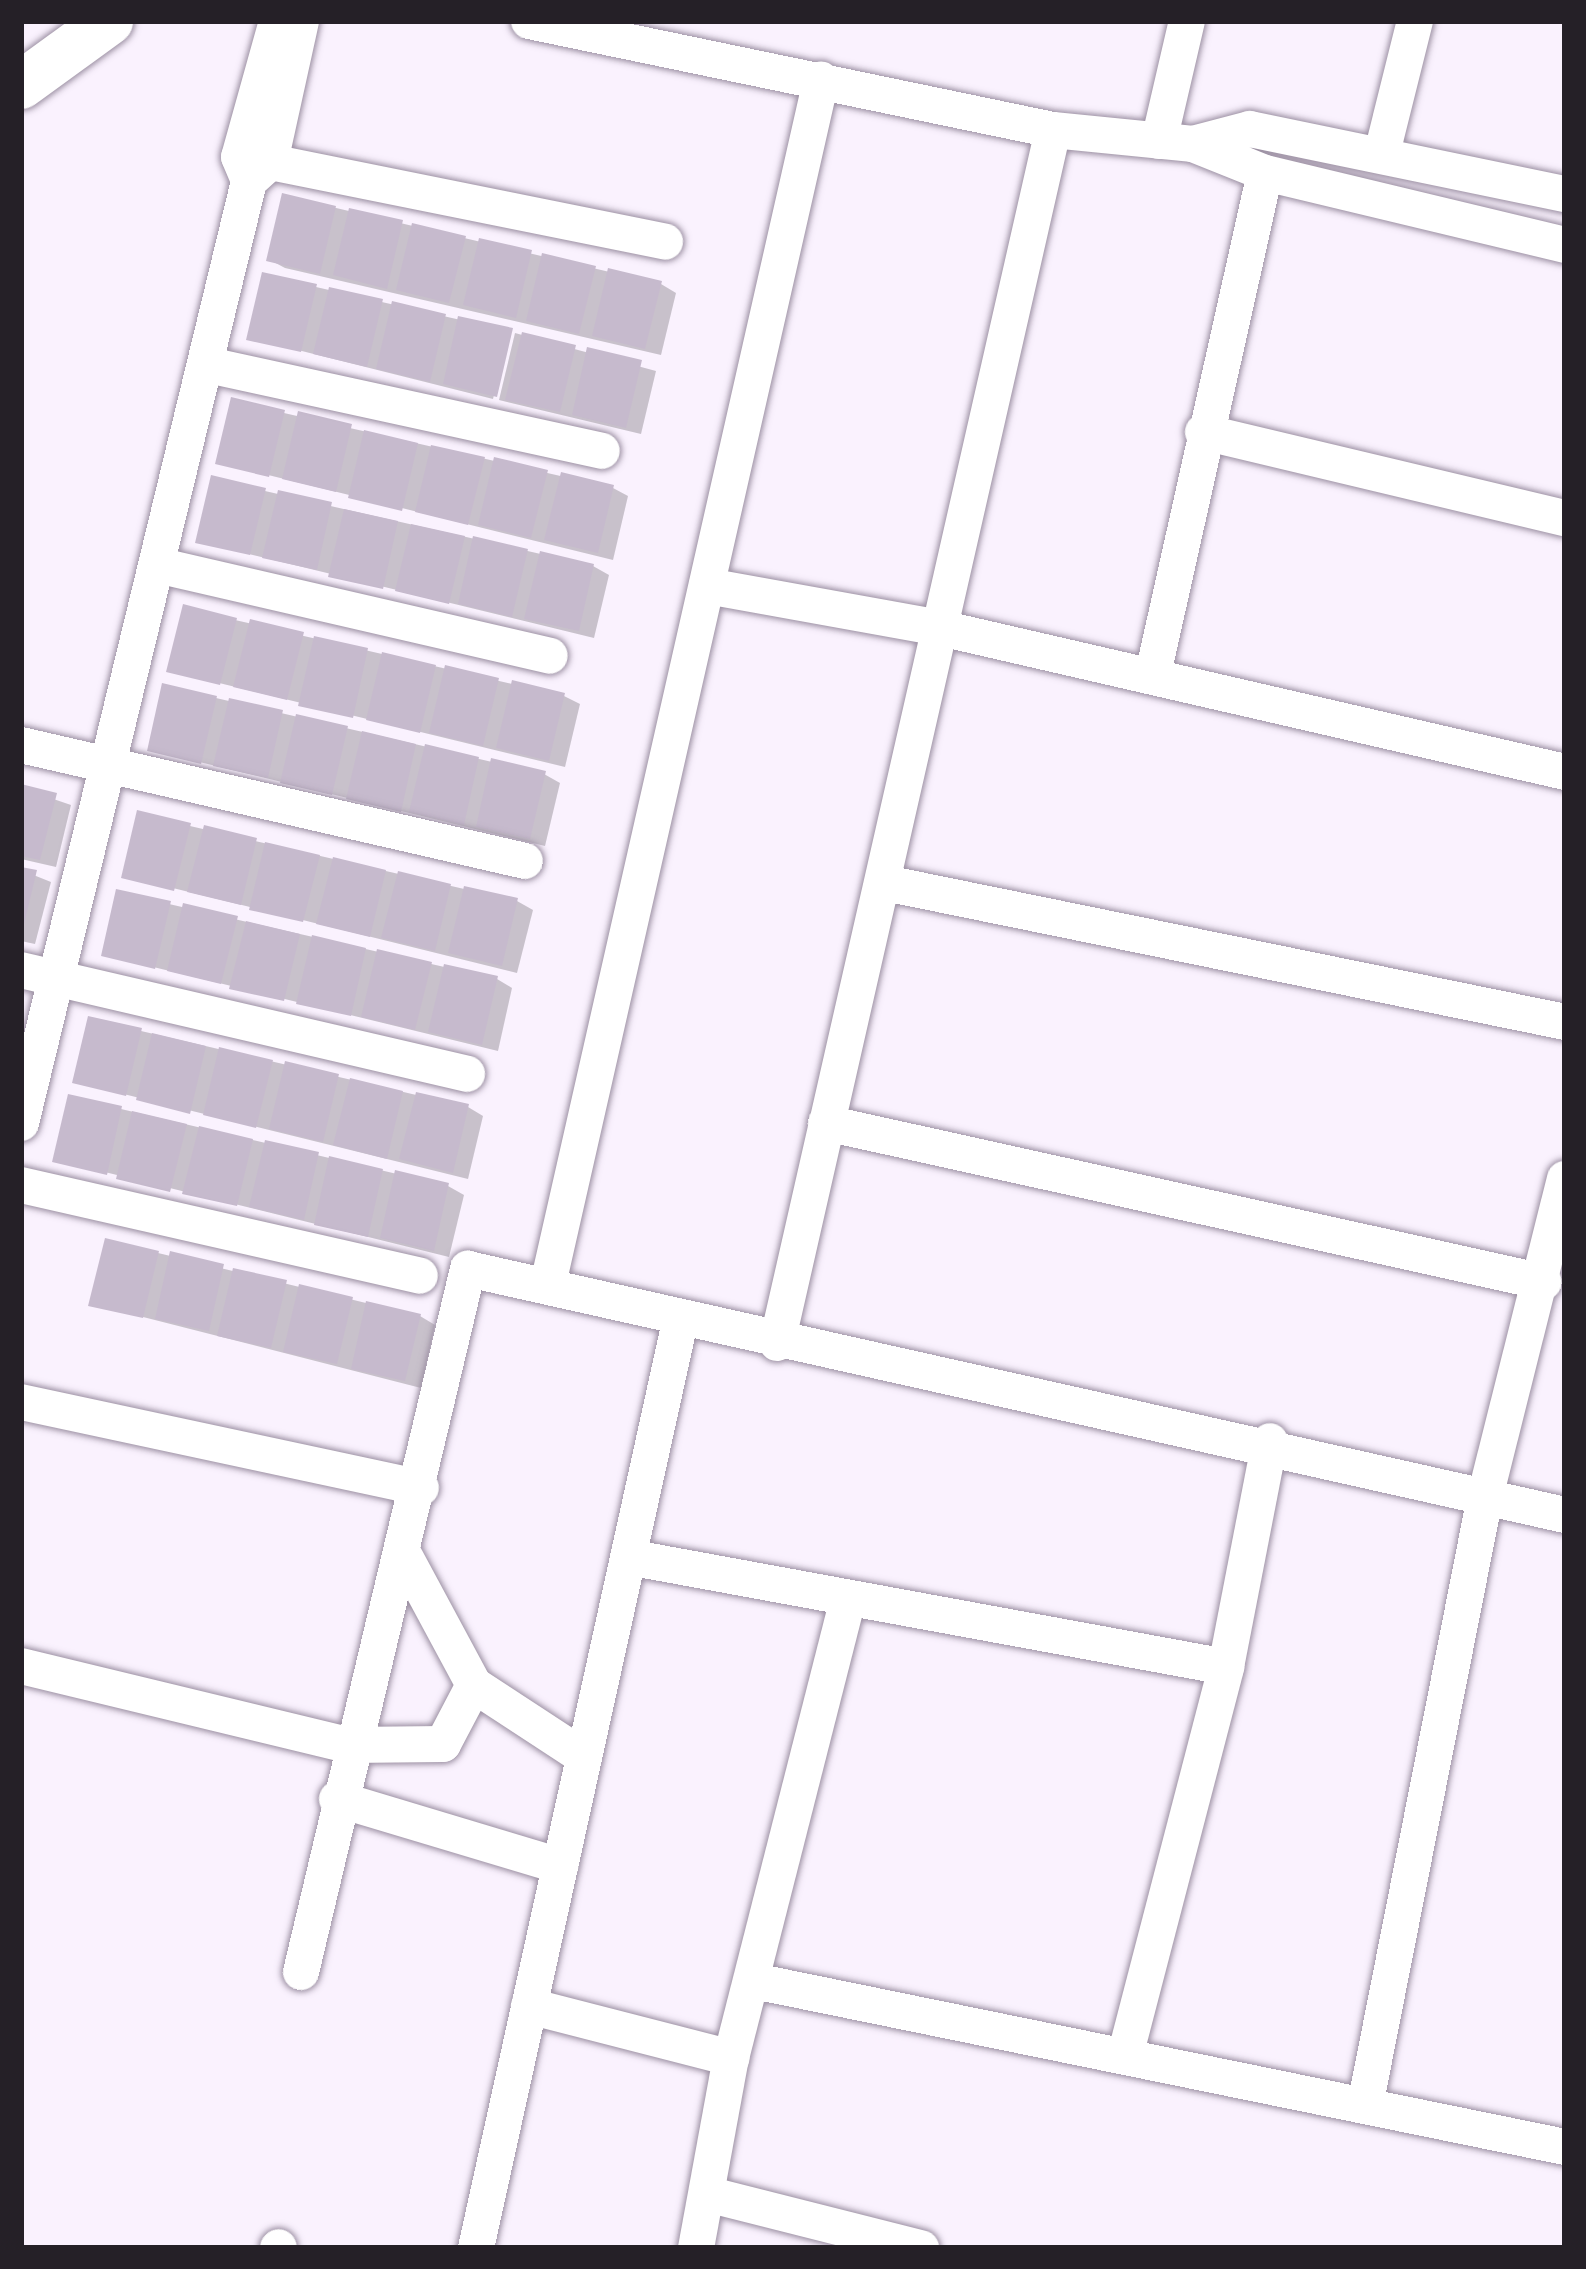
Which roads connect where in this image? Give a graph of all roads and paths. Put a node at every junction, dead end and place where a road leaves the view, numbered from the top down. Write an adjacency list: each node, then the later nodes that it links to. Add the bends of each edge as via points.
1 (109, 21): 8 (street)
2 (277, 21): 12 (street, via 239,157)
3 (301, 21): 12 (street)
4 (529, 21): 7 (street)
5 (1187, 21): 10 (street)
6 (1415, 21): 11 (street)
7 (821, 80): 9 (street); 22 (street)
8 (21, 85)
9 (1053, 130): 10 (street); 23 (street)
10 (1176, 142): 11 (street, via 1250,129); 13 (street)
11 (1382, 153): 14 (street)
12 (260, 171): 15 (street); 17 (street)
13 (1265, 173): 16 (street); 18 (street)
14 (1565, 194)
15 (665, 242)
16 (1565, 245)
17 (208, 365): 19 (street); 21 (street)
18 (1203, 432): 20 (street); 25 (street)
19 (602, 451)
20 (1565, 518)
21 (157, 565): 24 (street); 27 (street)
22 (706, 586): 23 (street); 40 (street)
23 (936, 627): 25 (street); 30 (street)
24 (550, 656)
25 (1153, 674): 28 (street)
26 (21, 745): 27 (street)
27 (108, 763): 29 (street); 31 (street)
28 (1565, 772)
29 (525, 861)
30 (884, 883): 32 (street); 35 (street)
31 (38, 974): 33 (street); 34 (street)
32 (1565, 1022)
33 (467, 1074)
34 (21, 1123)
35 (826, 1123): 39 (street); 42 (street)
36 (1565, 1179): 39 (street)
37 (21, 1185): 38 (street)
38 (420, 1276)
39 (1544, 1282): 46 (street)
40 (548, 1284): 41 (street); 45 (street, via 468,1269)
41 (681, 1317): 42 (street); 49 (street)
42 (777, 1343): 44 (street)
43 (21, 1402): 45 (street)
44 (1270, 1441): 46 (street); 52 (street)
45 (421, 1488): 48 (street)
46 (1485, 1497): 47 (street); 63 (street)
47 (1565, 1516)
48 (403, 1552): 53 (street); 54 (street)
49 (628, 1556): 50 (street); 55 (street)
50 (847, 1603): 52 (street); 59 (street)
51 (21, 1666): 54 (street)
52 (1226, 1666): 61 (street)
53 (474, 1685): 54 (street, via 442,1744); 55 (street)
54 (348, 1745): 56 (street)
55 (584, 1757): 57 (street)
56 (338, 1799): 57 (street); 58 (street)
57 (560, 1866): 60 (street)
58 (301, 1972)
59 (754, 1981): 61 (street); 62 (street)
60 (529, 2006): 62 (street); 66 (street)
61 (1125, 2056): 63 (street)
62 (731, 2058): 65 (street)
63 (1365, 2106): 64 (street)
64 (1565, 2147)
65 (706, 2194): 67 (street); 68 (street)
66 (476, 2248)
67 (696, 2248)
68 (921, 2248)

